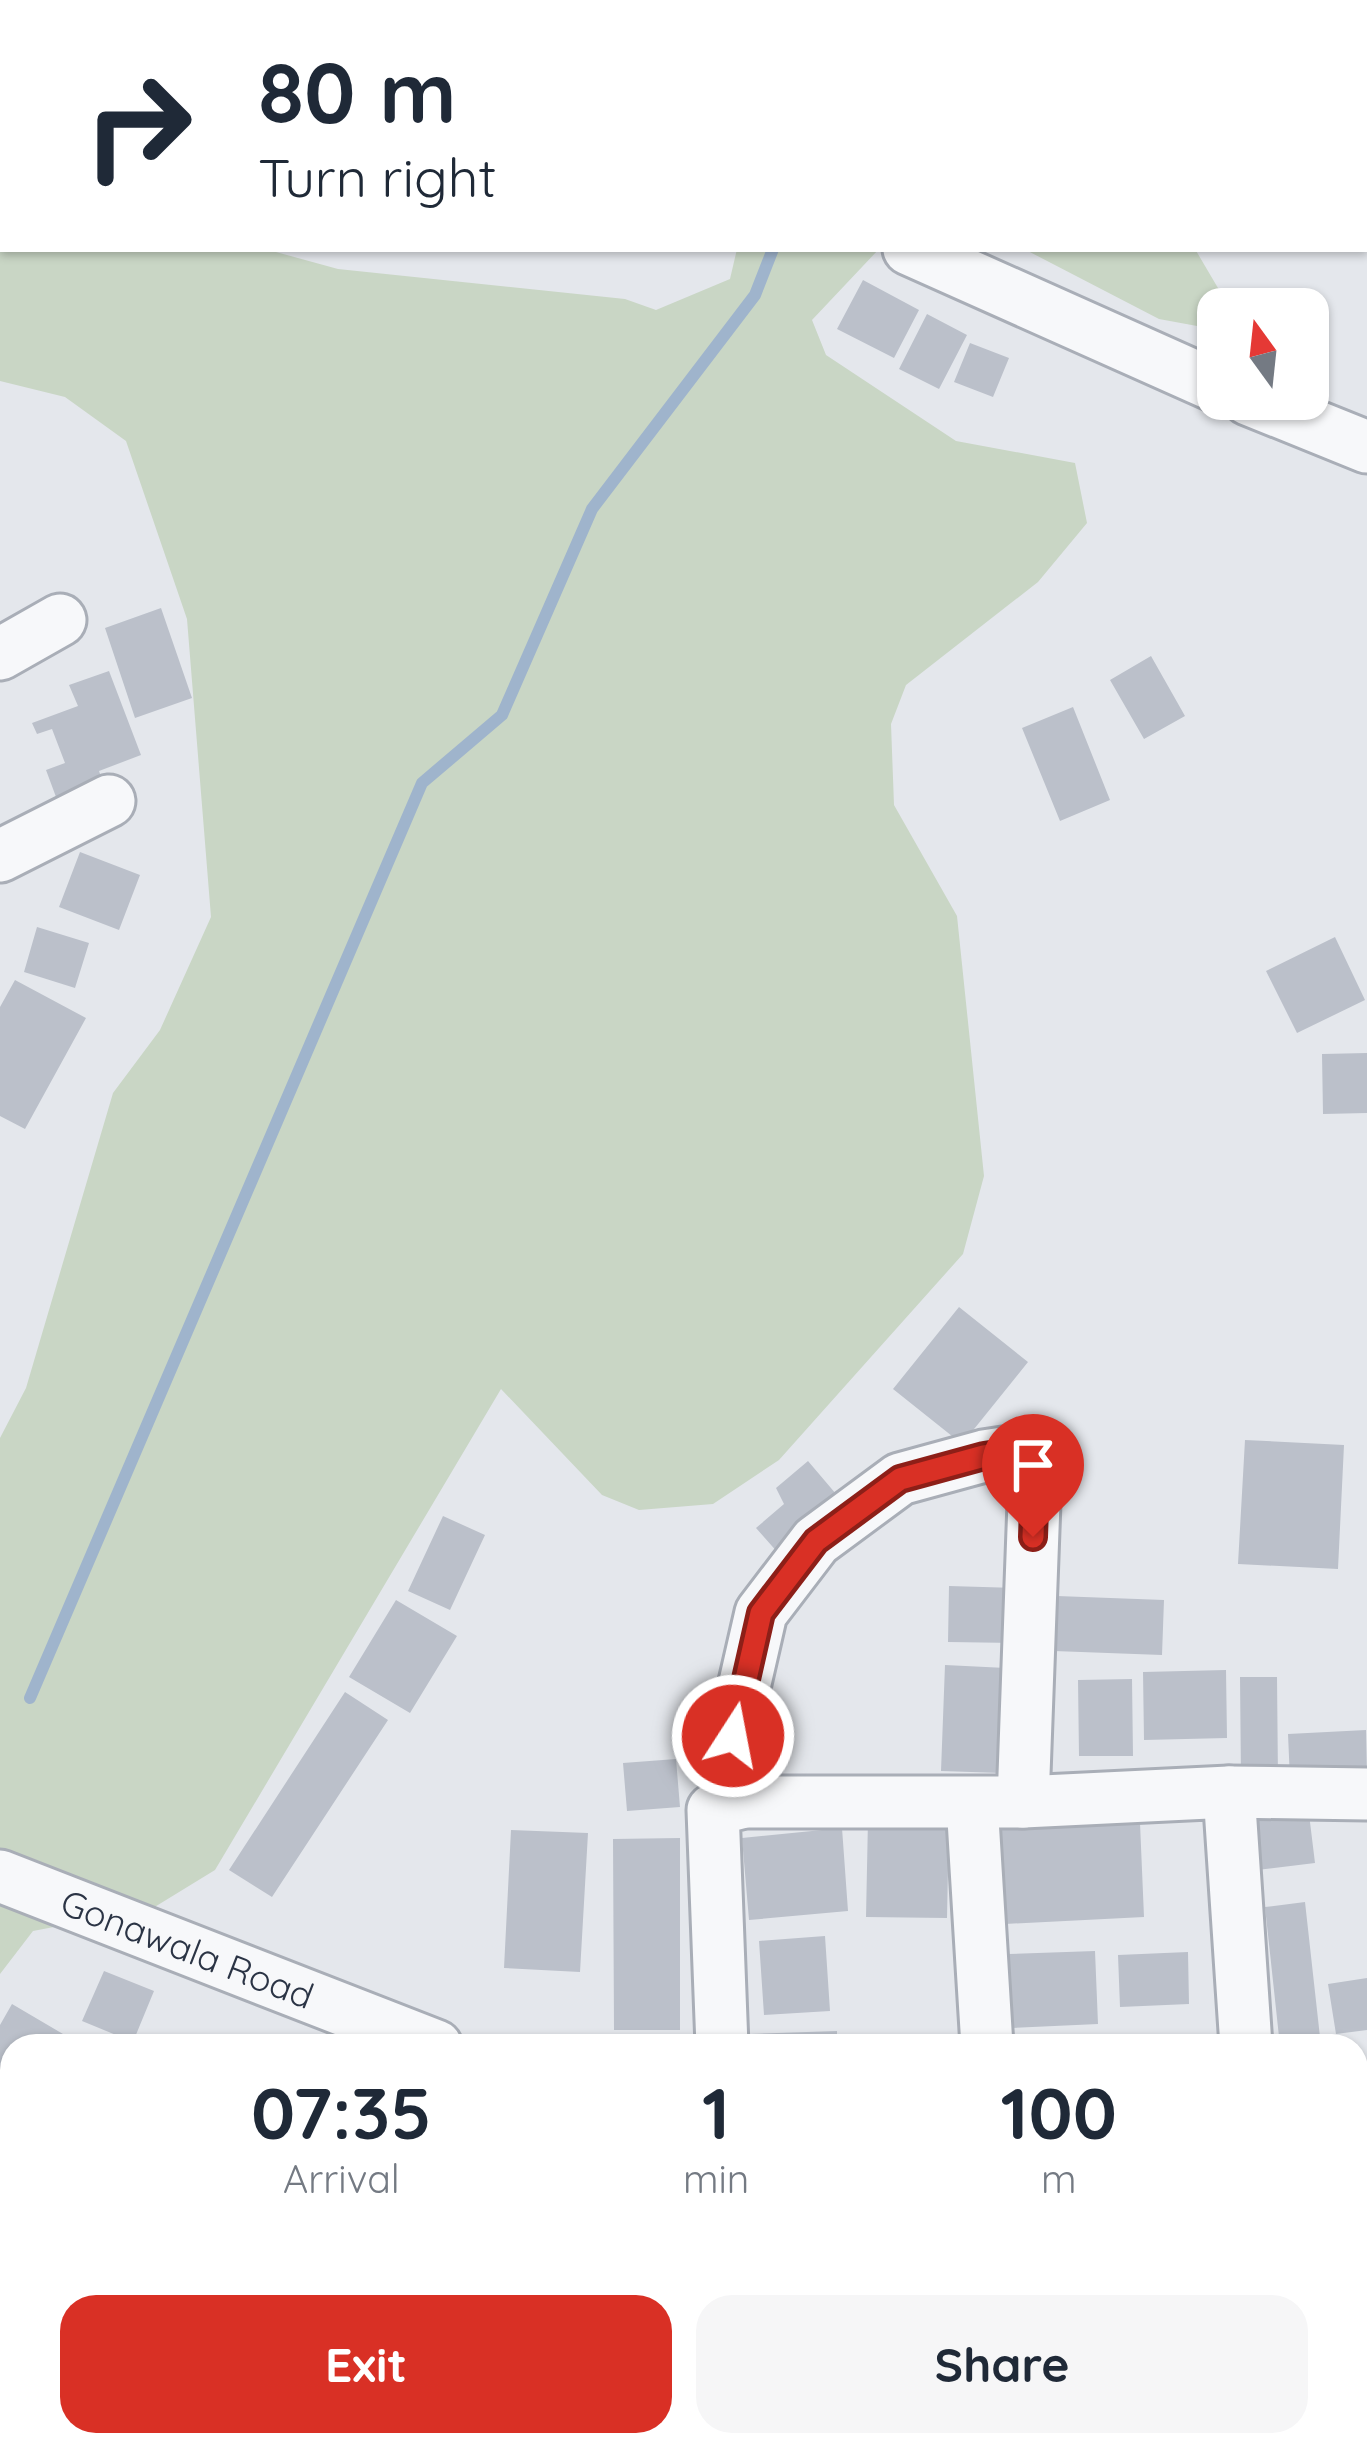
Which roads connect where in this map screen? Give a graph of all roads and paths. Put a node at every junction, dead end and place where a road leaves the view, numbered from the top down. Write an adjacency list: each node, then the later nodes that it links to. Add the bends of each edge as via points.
1 (916, 252): 2 (street)
2 (1197, 378)
3 (1300, 420): 4 (street)
4 (1367, 447)
5 (60, 620): 6 (street)
6 (0, 654)
7 (109, 801): 8 (street)
8 (0, 856)
9 (1229, 1792): 10 (street); 12 (street); 18 (street)
10 (1367, 1794)
11 (744, 1802): 12 (street, via 733,1736 761,1613 816,1541 900,1479 1036,1448); 13 (street); 16 (street, via 713,1810)
12 (1023, 1802): 13 (street)
13 (972, 1803): 17 (street)
14 (0, 1876): 15 (street, Gonawala Road)
15 (409, 2034)
16 (722, 2034)
17 (986, 2034)
18 (1245, 2034)

